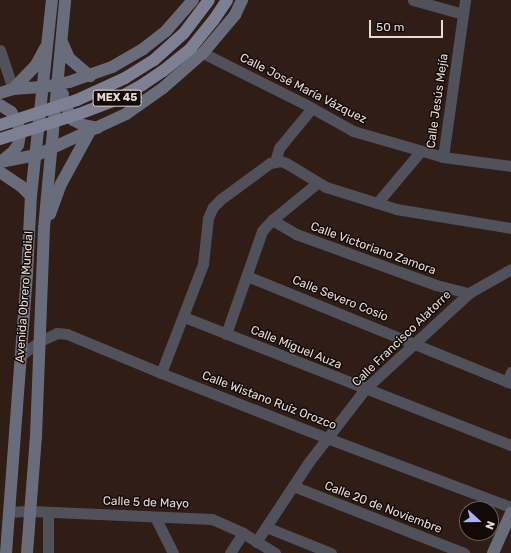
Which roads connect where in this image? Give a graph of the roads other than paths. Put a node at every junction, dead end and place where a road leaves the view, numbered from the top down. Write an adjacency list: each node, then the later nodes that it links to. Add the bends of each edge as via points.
1 (52, 0): 10 (main road, Avenida Obrero Mundial)
2 (65, 0): 11 (main road, Avenida Obrero Mundial)
3 (193, 0): 14 (main road, via 166,31 143,49)
4 (209, 0): 21 (main road, MEX 45, bridge, via 184,33 154,60 125,78 77,100)
5 (226, 0): 23 (main road, MEX 45, bridge, via 191,48 142,85 115,100 79,114)
6 (242, 0): 13 (main road, via 235,15)
7 (413, 0): 9 (street)
8 (465, 0): 9 (street, Calle Jesús Mejía)
9 (463, 14): 27 (street, Calle Jesús Mejía)
10 (48, 41): 16 (main road, Avenida Obrero Mundial); 17 (main road, via 36,65)
11 (62, 43): 14 (main road, via 69,58); 15 (main road, Avenida Obrero Mundial)
12 (0, 50): 17 (street)
13 (203, 54): 20 (street, Calle José María Vázquez); 22 (main road, via 163,88 126,114)
14 (90, 76): 15 (main road)
15 (63, 83): 16 (main road); 22 (main road, via 62,98 73,120); 24 (main road, Avenida Obrero Mundial, via 55,103)
16 (44, 87): 17 (main road); 26 (main road, Avenida Obrero Mundial)
17 (13, 89): 18 (main road)
18 (0, 93)
19 (0, 106): 29 (main road, via 11,112 18,123 20,135 18,146)
20 (312, 108): 25 (street, Calle José María Vázquez, via 353,131); 28 (street, via 279,148)
21 (0, 125)
22 (94, 130): 24 (main road); 35 (main road, via 61,184)
23 (0, 139)
24 (51, 148): 26 (main road); 35 (main road, Avenida Obrero Mundial)
25 (420, 152): 27 (street, Calle José María Vázquez); 33 (street)
26 (37, 155): 29 (main road); 32 (main road, Avenida Obrero Mundial)
27 (443, 157): 30 (street, Calle José María Vázquez)
28 (275, 162): 31 (street, via 286,163); 40 (street, via 220,199 213,207 208,218 204,260)
29 (0, 165): 32 (main road)
30 (511, 166)
31 (317, 184): 33 (street); 34 (street)
32 (31, 196): 44 (main road, Avenida Obrero Mundial)
33 (377, 204): 36 (street)
34 (272, 220): 38 (street, via 262,231); 39 (street, Calle Victoriano Zamora, via 296,234 436,285)
35 (44, 228): 42 (main road, Avenida Obrero Mundial)
36 (511, 228)
37 (511, 269): 39 (street, Calle Francisco Alatorre)
38 (247, 276): 41 (street); 43 (street, Calle Severo Cosío)
39 (469, 293): 43 (street, Calle Francisco Alatorre)
40 (184, 317): 41 (street, Calle Miguel Auza); 45 (street)
41 (226, 334): 47 (street, Calle Miguel Auza)
42 (40, 341): 44 (street, Calle Wistano Ruíz Orozco); 45 (street, Calle Wistano Ruíz Orozco, via 57,333 67,334); 52 (main road, Avenida Obrero Mundial)
43 (414, 342): 46 (street, Calle Severo Cosío); 47 (street, Calle Francisco Alatorre)
44 (21, 355): 53 (main road, Avenida Obrero Mundial)
45 (161, 373): 48 (street, Calle Wistano Ruíz Orozco)
46 (510, 379)
47 (365, 389): 48 (street, Calle Francisco Alatorre); 49 (street, Calle Miguel Auza)
48 (327, 438): 50 (street, Calle Francisco Alatorre); 51 (street, Calle Wistano Ruíz Orozco)
49 (511, 445)
50 (293, 486): 57 (street, Calle Francisco Alatorre); 67 (street, Calle 20 de Noviembre)
51 (511, 506)
52 (31, 511): 53 (street, Calle 5 de Mayo); 54 (street, Calle 5 de Mayo); 61 (main road, Avenida Obrero Mundial)
53 (9, 512): 60 (main road, Avenida Obrero Mundial)
54 (48, 512): 56 (street, Calle 5 de Mayo); 62 (street)
55 (511, 513): 68 (main road)
56 (155, 517): 58 (street, Calle 5 de Mayo, via 212,519); 63 (street)
57 (266, 527): 59 (street, Calle Francisco Alatorre); 66 (street)
58 (243, 533): 59 (street, Calle 5 de Mayo); 64 (street)
59 (256, 542): 65 (street, Calle 5 de Mayo)
60 (6, 553)
61 (27, 553)
62 (48, 553)
63 (173, 553)
64 (230, 553)
65 (274, 553)
66 (331, 553)
67 (464, 553)
68 (493, 553)

